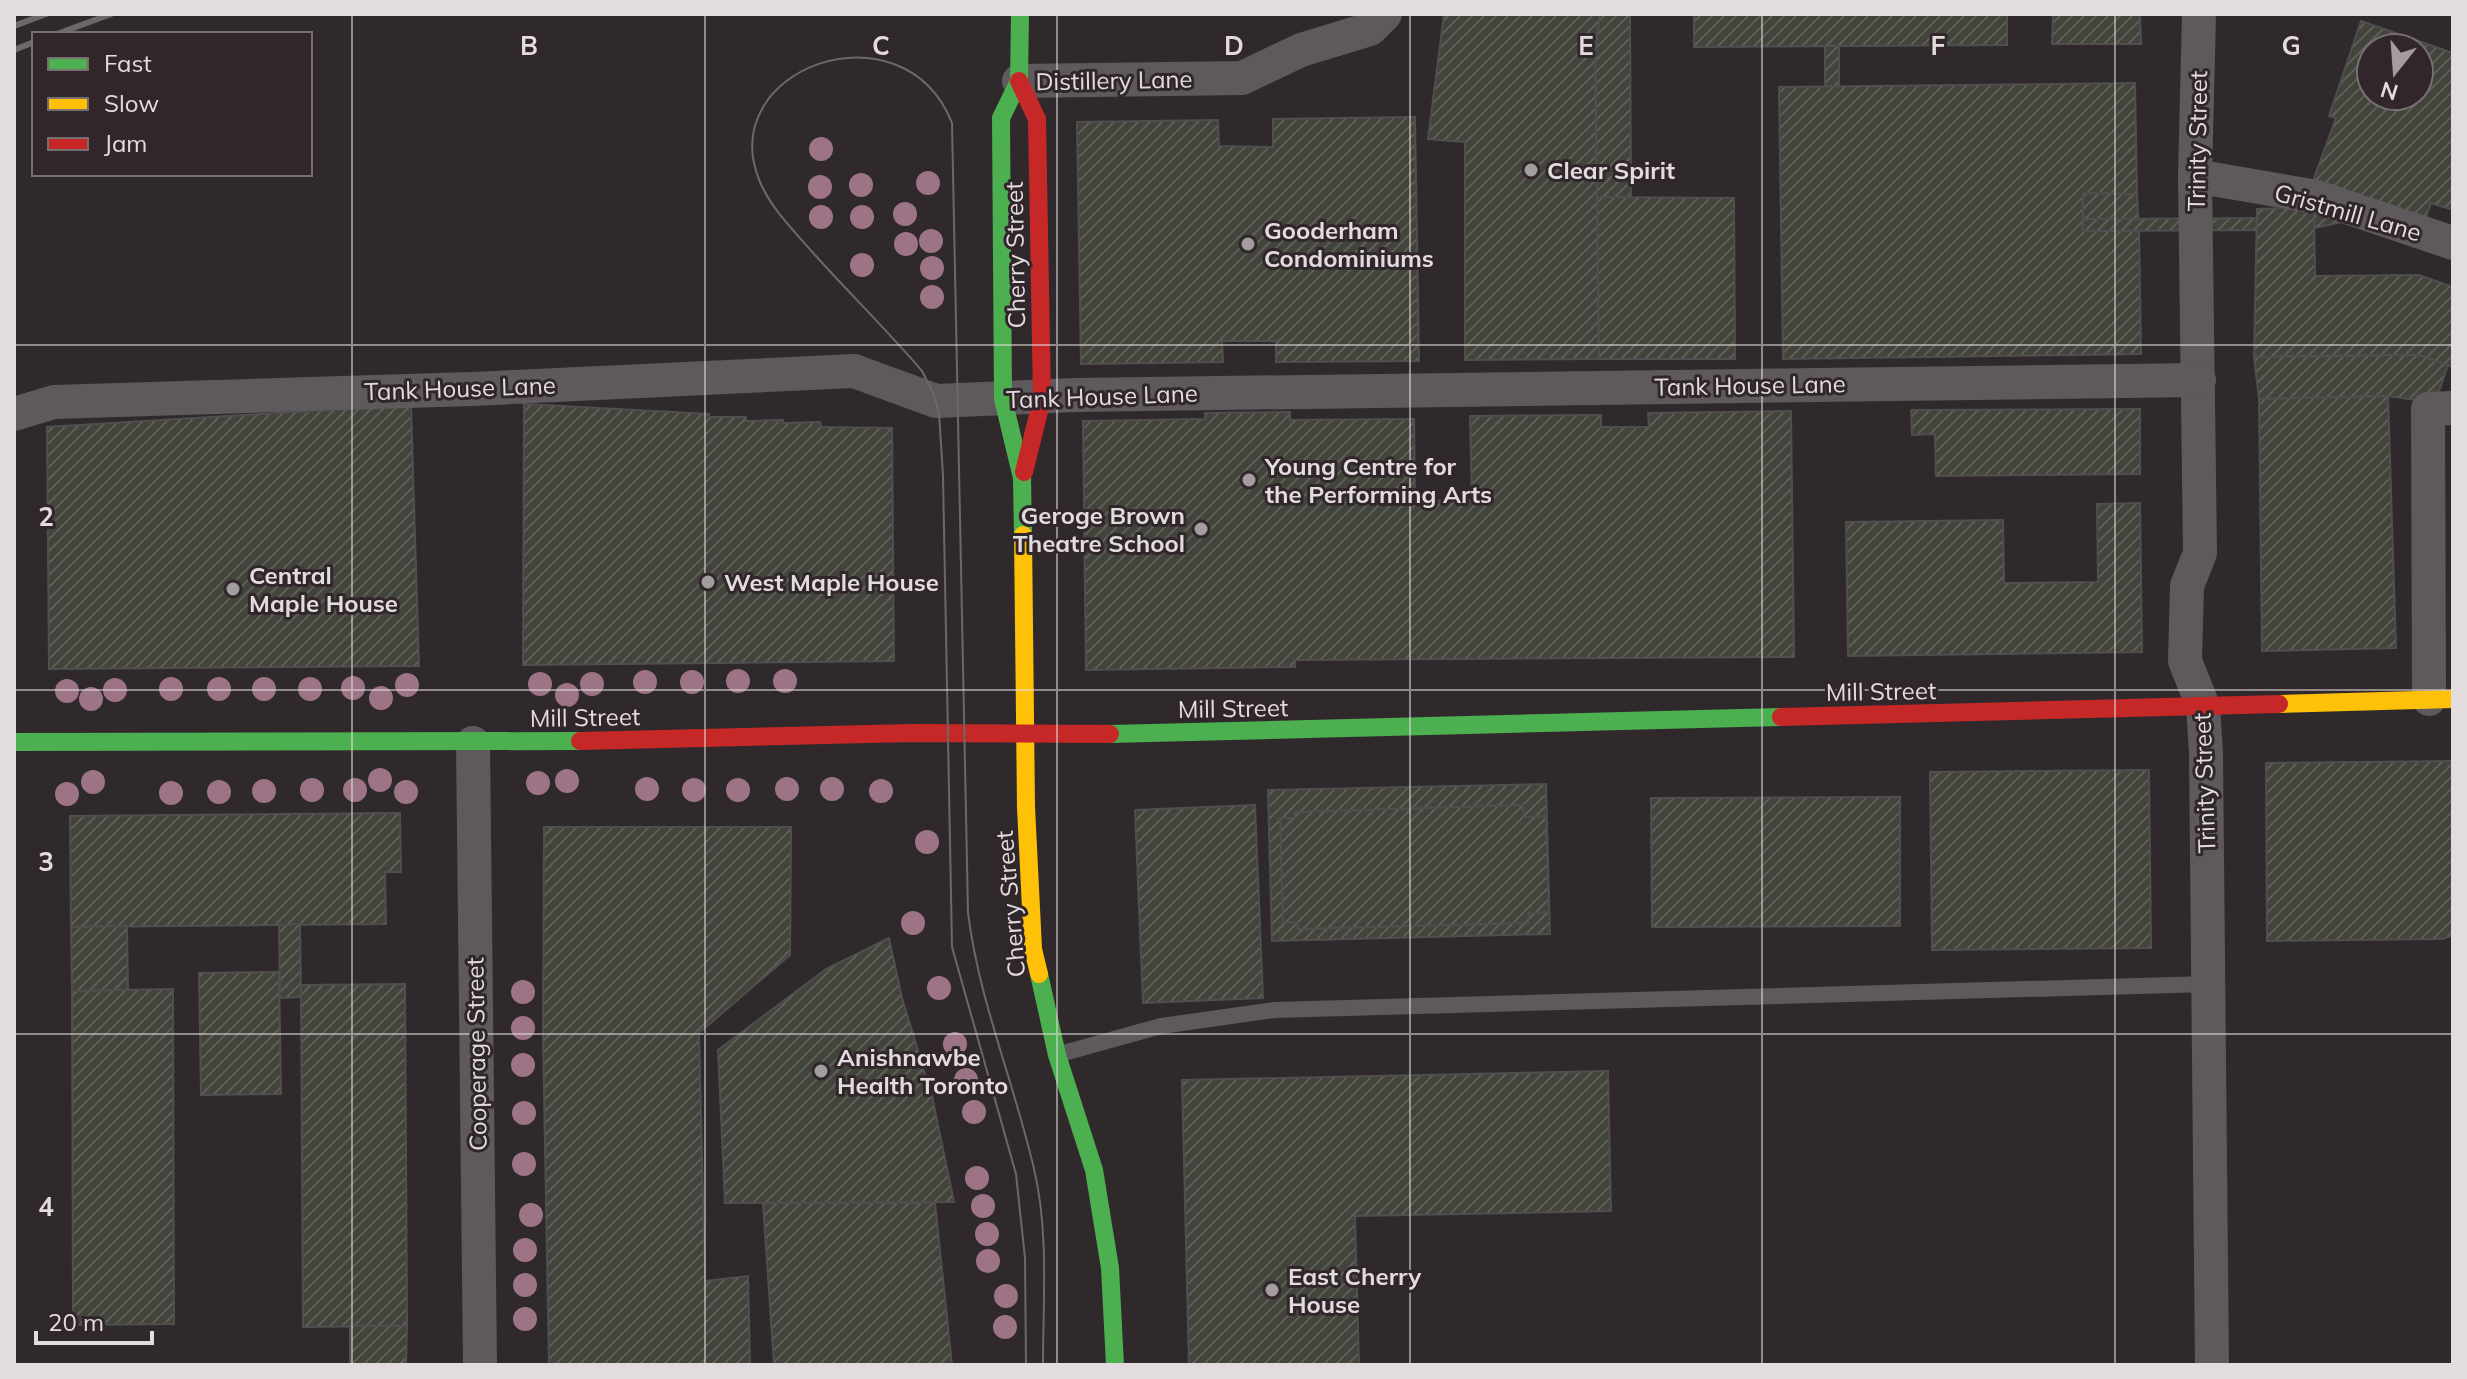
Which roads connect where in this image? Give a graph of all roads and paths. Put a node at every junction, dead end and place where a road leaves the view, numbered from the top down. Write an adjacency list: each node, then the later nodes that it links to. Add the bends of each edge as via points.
1 (1020, 14): 4 (street, Cherry Street)
2 (1385, 14): 4 (street, Distillery Lane, via 1370,29 1301,50 1242,78)
3 (2199, 14): 5 (street, Trinity Street)
4 (1019, 81): 8 (street, Cherry Street, via 1037,119); 9 (street, Cherry Street, via 1001,118)
5 (2195, 176): 6 (street, Gristmill Lane, via 2317,197); 7 (street, Trinity Street)
6 (2453, 243)
7 (2199, 380): 8 (street, Tank House Lane); 14 (street, Trinity Street, via 2200,553 2187,586 2185,661)
8 (1042, 398): 9 (street, Tank House Lane); 12 (street, Cherry Street)
9 (1003, 399): 11 (street, Tank House Lane, via 936,401 854,371 54,402); 12 (street, Cherry Street)
10 (2453, 408): 13 (street, via 2428,409)
11 (14, 414)
12 (1022, 478): 15 (street, Cherry Street)
13 (2441, 699): 14 (street, Mill Street)
14 (2203, 706): 15 (street, Mill Street); 18 (street, Trinity Street)
15 (1026, 734): 17 (street, Mill Street); 19 (street, Cherry Street, via 1033,949)
16 (14, 742): 17 (street, Mill Street)
17 (473, 743): 20 (street, Cooperage Street)
18 (2209, 984): 19 (lane, via 1274,1010 1161,1026); 22 (street, Trinity Street)
19 (1057, 1055): 21 (street, Cherry Street, via 1094,1170 1110,1268)
20 (480, 1365)
21 (1115, 1365)
22 (2212, 1365)

